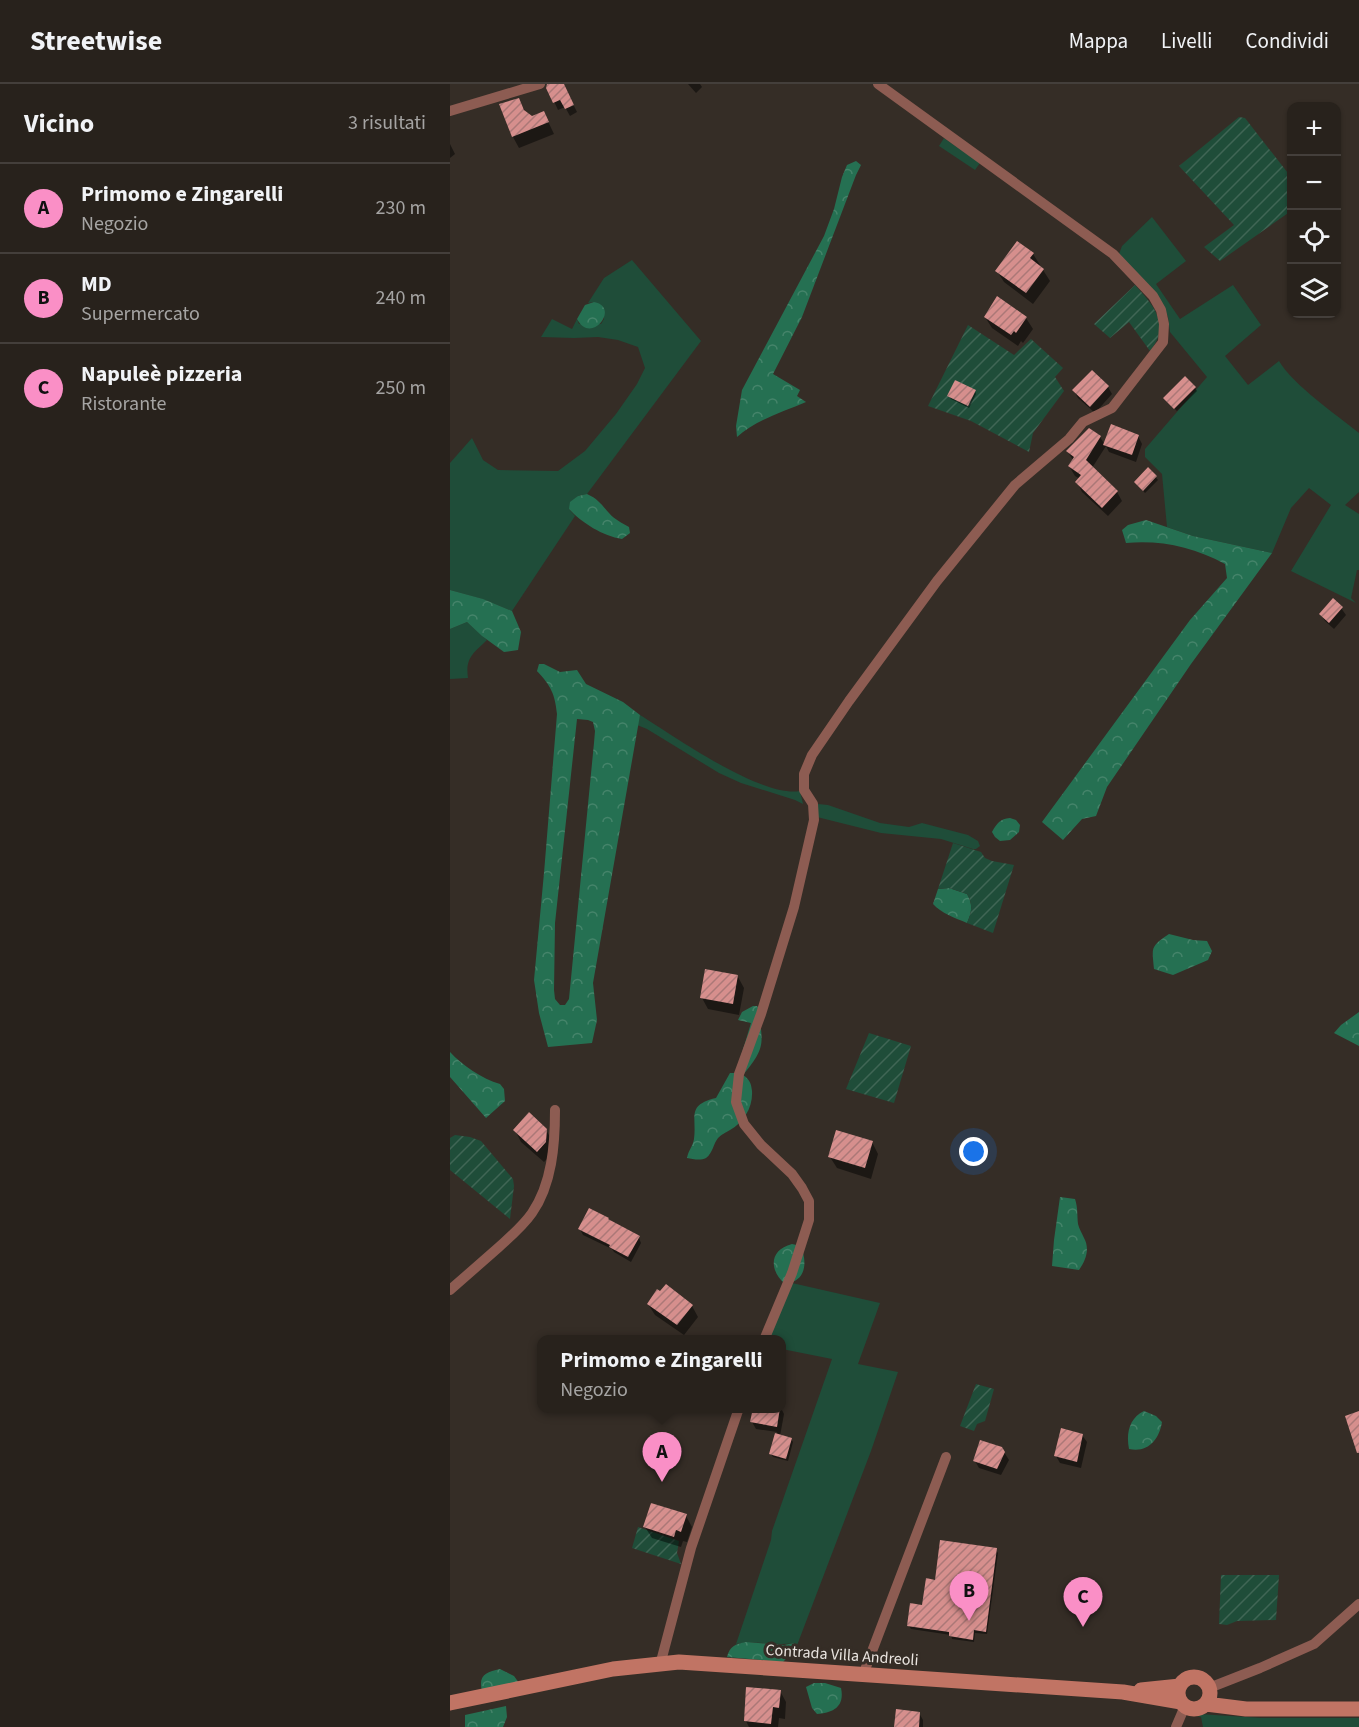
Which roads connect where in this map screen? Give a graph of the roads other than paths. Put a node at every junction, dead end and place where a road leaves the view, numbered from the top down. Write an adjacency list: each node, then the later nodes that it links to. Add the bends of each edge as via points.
1 (540, 84): 3 (street)
2 (878, 84): 6 (street, via 1113,254 1153,296 1161,310 1163,342 1112,408 1083,422 1015,485 937,581 849,701 812,755 804,774 804,790 813,804 814,820 794,907 739,1074 736,1102 744,1124 792,1174 809,1201 809,1220)
3 (450, 111)
4 (555, 1110): 5 (street, via 552,1158 545,1187 532,1213)
5 (450, 1290)
6 (766, 1335)
7 (737, 1413): 10 (street, via 692,1548)
8 (945, 1457): 11 (street)
9 (1359, 1604): 13 (street, via 1314,1644)
10 (660, 1665): 11 (main road, Contrada Villa Andreoli, via 679,1662); 15 (main road, Contrada Villa Andreoli, via 613,1669)
11 (863, 1675): 14 (main road, Contrada Villa Andreoli)
12 (1180, 1686): 13 (main road, via 1195,1677); 14 (main road, Contrada Villa Andreoli); 16 (main road, via 1178,1696)
13 (1209, 1688): 17 (main road)
14 (1123, 1692): 16 (main road, Contrada Villa Andreoli)
15 (450, 1703)
16 (1183, 1704): 17 (main road, via 1194,1709); 19 (street)
17 (1206, 1704): 18 (main road)
18 (1359, 1709)
19 (1176, 1727)

